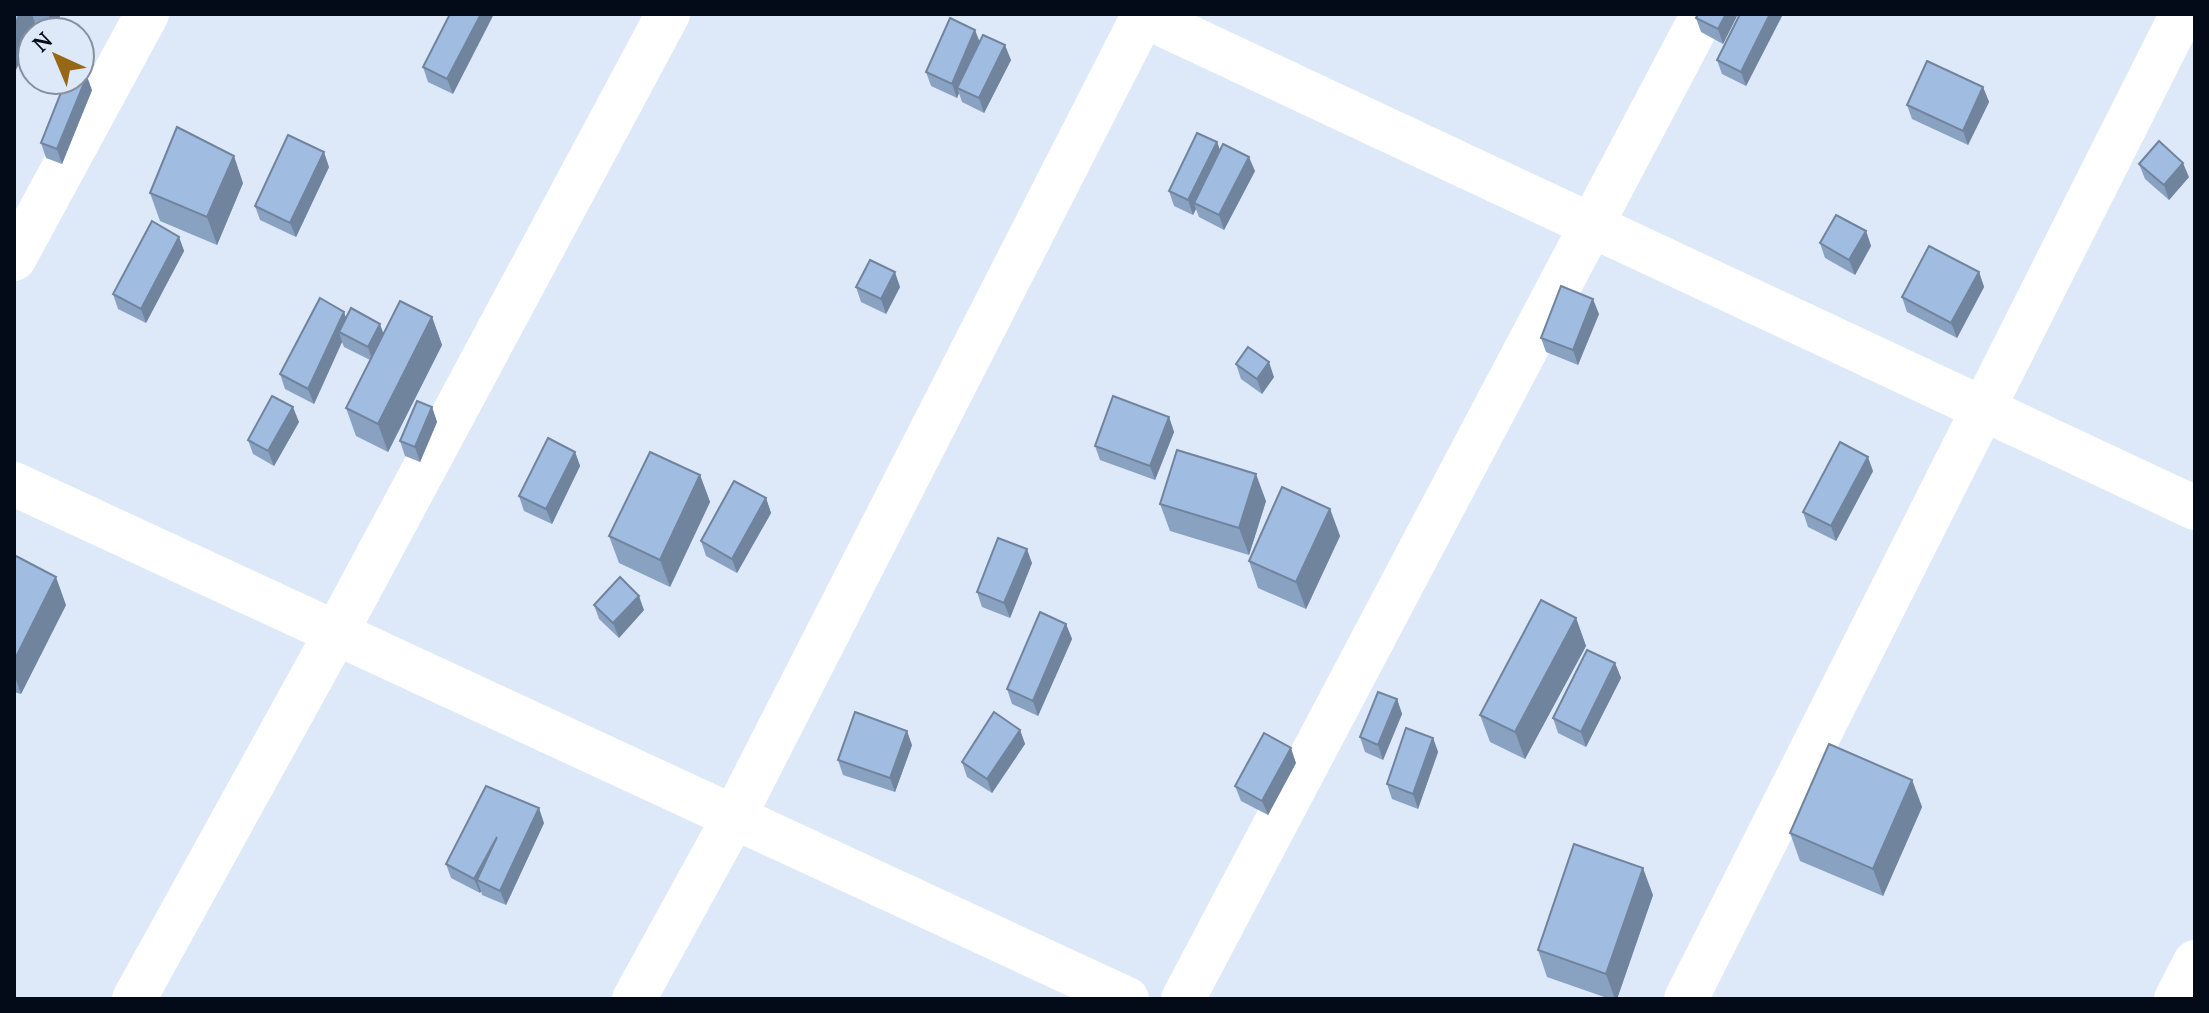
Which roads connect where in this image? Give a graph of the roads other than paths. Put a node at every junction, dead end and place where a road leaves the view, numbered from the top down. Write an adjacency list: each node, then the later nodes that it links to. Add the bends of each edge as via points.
1 (147, 14): 7 (street)
2 (668, 14): 11 (street)
3 (1703, 14): 6 (street)
4 (2182, 14): 8 (street)
5 (1143, 15): 6 (street); 12 (street)
6 (1591, 225): 8 (street); 17 (street)
7 (14, 259)
8 (1983, 409): 10 (street); 18 (street)
9 (14, 484): 11 (street)
10 (2195, 508)
11 (336, 633): 12 (street); 14 (street)
12 (734, 817): 15 (street); 16 (street)
13 (2195, 962): 19 (street)
14 (134, 999)
15 (634, 999)
16 (1127, 999)
17 (1183, 999)
18 (1686, 999)
19 (2176, 999)

